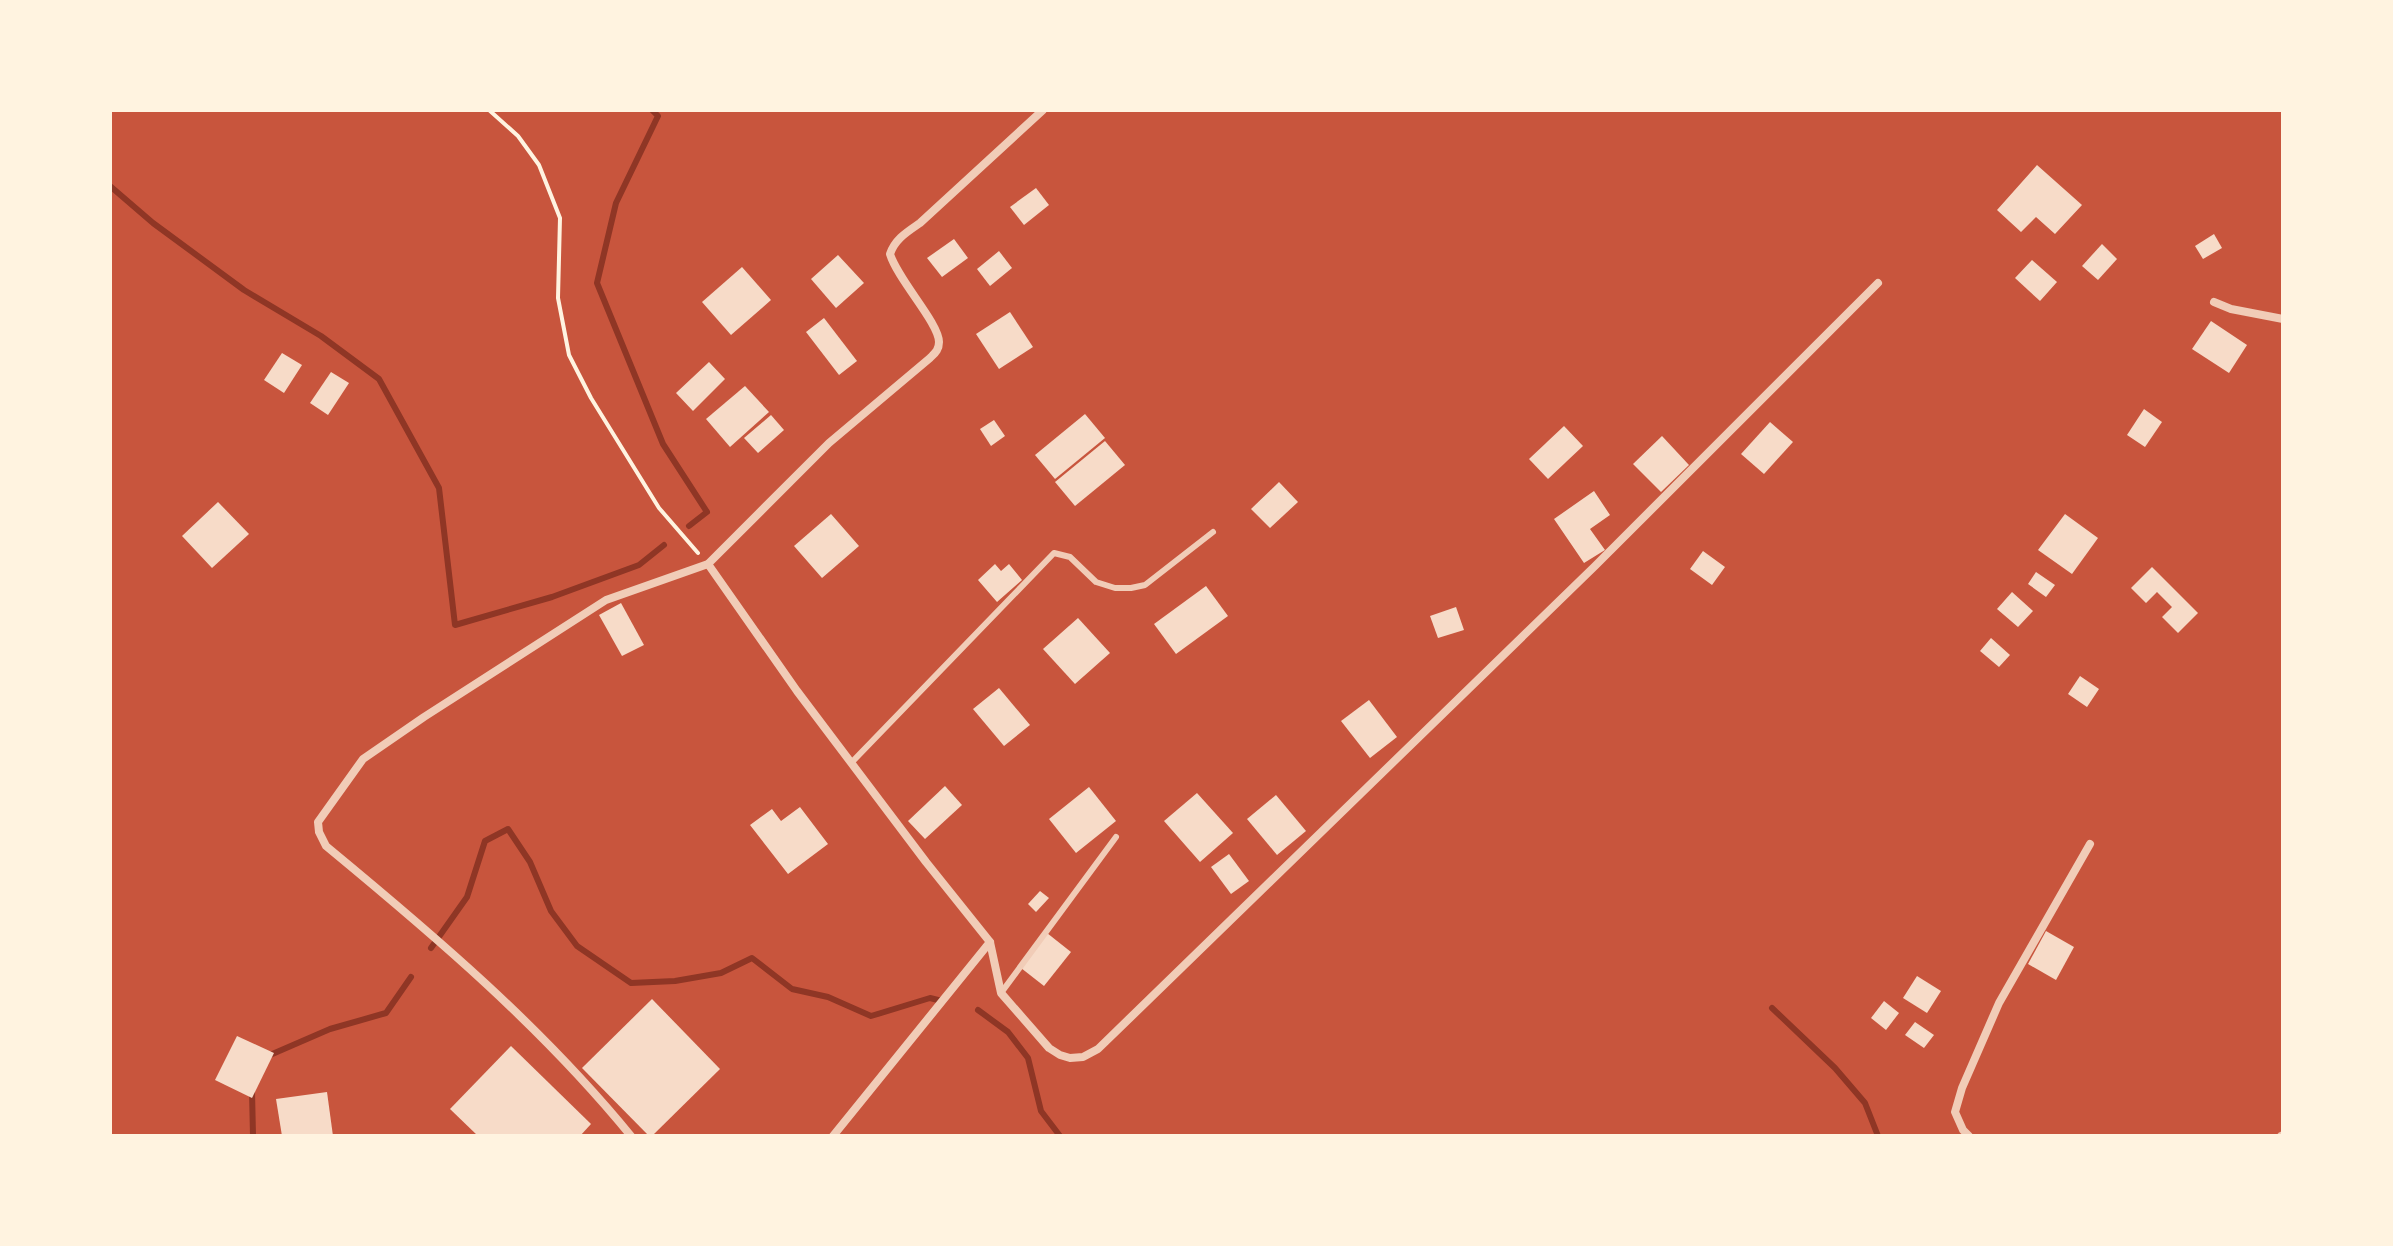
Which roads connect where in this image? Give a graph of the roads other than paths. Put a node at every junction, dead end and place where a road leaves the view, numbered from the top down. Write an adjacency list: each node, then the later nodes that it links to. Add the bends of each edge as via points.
1 (1043, 110): 6 (street, via 893,247 890,254 899,275 939,338 937,352 829,443)
2 (1878, 283): 11 (street, via 1098,1049 1083,1057 1060,1055)
3 (2214, 302): 4 (street)
4 (2283, 319)
5 (1213, 532): 7 (lane, via 1145,585 1131,588 1096,582 1070,557 1054,553)
6 (708, 564): 7 (street); 12 (street, via 606,600 424,717 363,759 318,822 326,846 521,1015)
7 (852, 762): 10 (street)
8 (1116, 837): 11 (lane)
9 (2090, 844): 14 (street, via 1999,1003 1962,1088 1955,1112)
10 (990, 942): 11 (street); 13 (street)
11 (1001, 993)
12 (631, 1136)
13 (833, 1136)
14 (1969, 1136)

